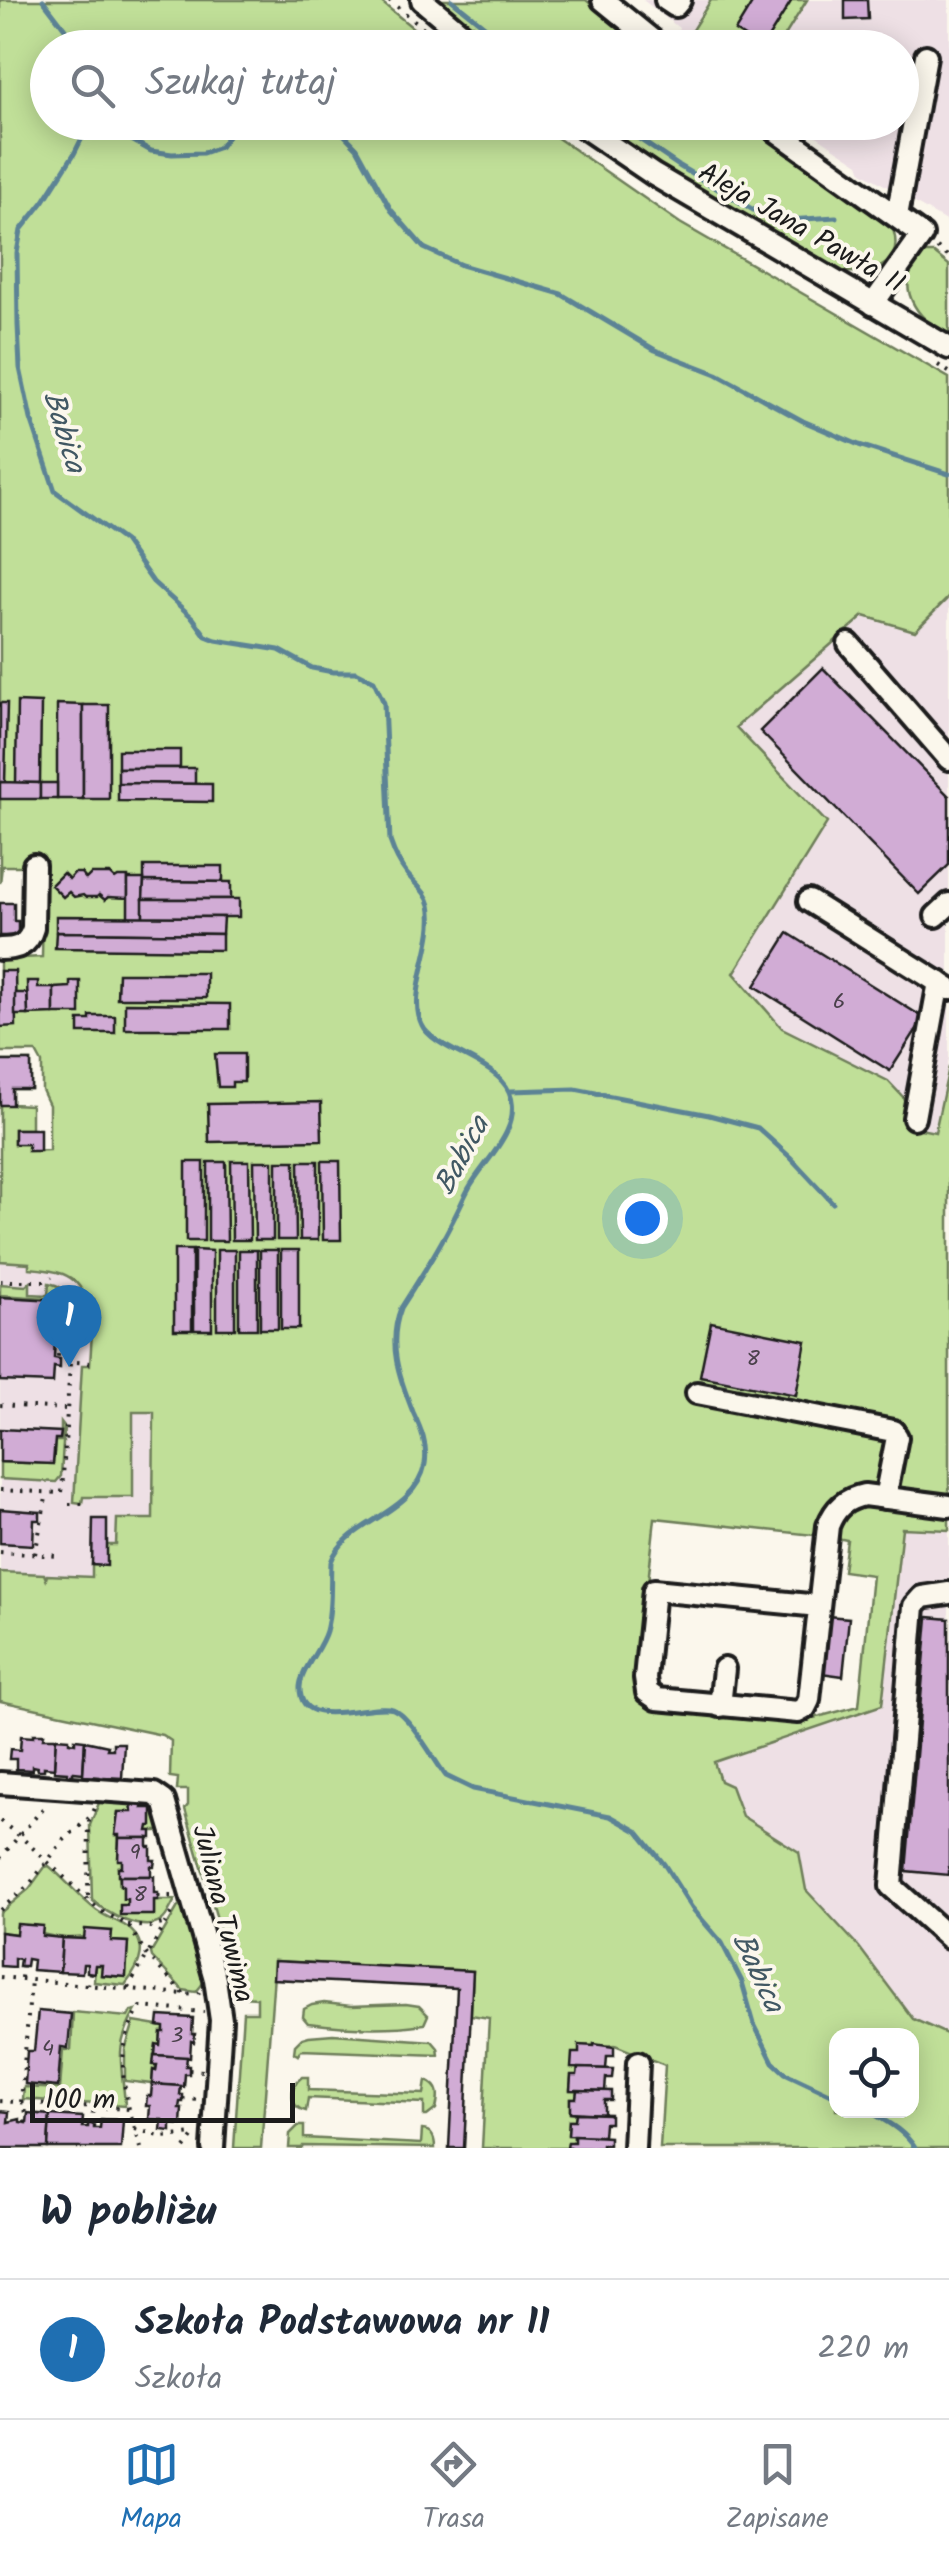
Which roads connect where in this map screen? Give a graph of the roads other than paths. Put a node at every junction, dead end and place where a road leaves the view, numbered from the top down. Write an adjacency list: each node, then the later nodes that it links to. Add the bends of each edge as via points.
1 (422, 0): 5 (street)
2 (602, 0): 6 (street)
3 (666, 0): 4 (street, via 675,6)
4 (680, 0)
5 (458, 30)
6 (640, 30)
7 (926, 56): 8 (street)
8 (919, 93)
9 (602, 140): 13 (street, Aleja Jana Pawła II)
10 (789, 140): 12 (street)
11 (910, 140): 12 (street)
12 (896, 216): 13 (street, via 922,235)
13 (874, 304): 14 (street, Aleja Jana Pawła II)
14 (949, 348)
15 (848, 644): 16 (street)
16 (949, 759)
17 (34, 865): 19 (street, via 31,936 20,947)
18 (809, 901): 20 (street)
19 (0, 950)
20 (944, 986): 21 (street)
21 (914, 1118)
22 (698, 1393): 23 (street, via 894,1431)
23 (884, 1498): 24 (street); 26 (street, via 854,1498 832,1516)
24 (949, 1506)
25 (949, 1593): 30 (street, via 922,1597 914,1606 891,1886)
26 (818, 1606): 28 (street, via 805,1708 790,1713); 28 (street, via 654,1590 647,1692)
27 (724, 1669): 28 (street)
28 (720, 1706)
29 (0, 1783): 32 (street, Juliana Tuwima, via 154,1794 167,1806 221,2007)
30 (949, 1938)
31 (638, 2063): 33 (street)
32 (208, 2139)
33 (634, 2148)

